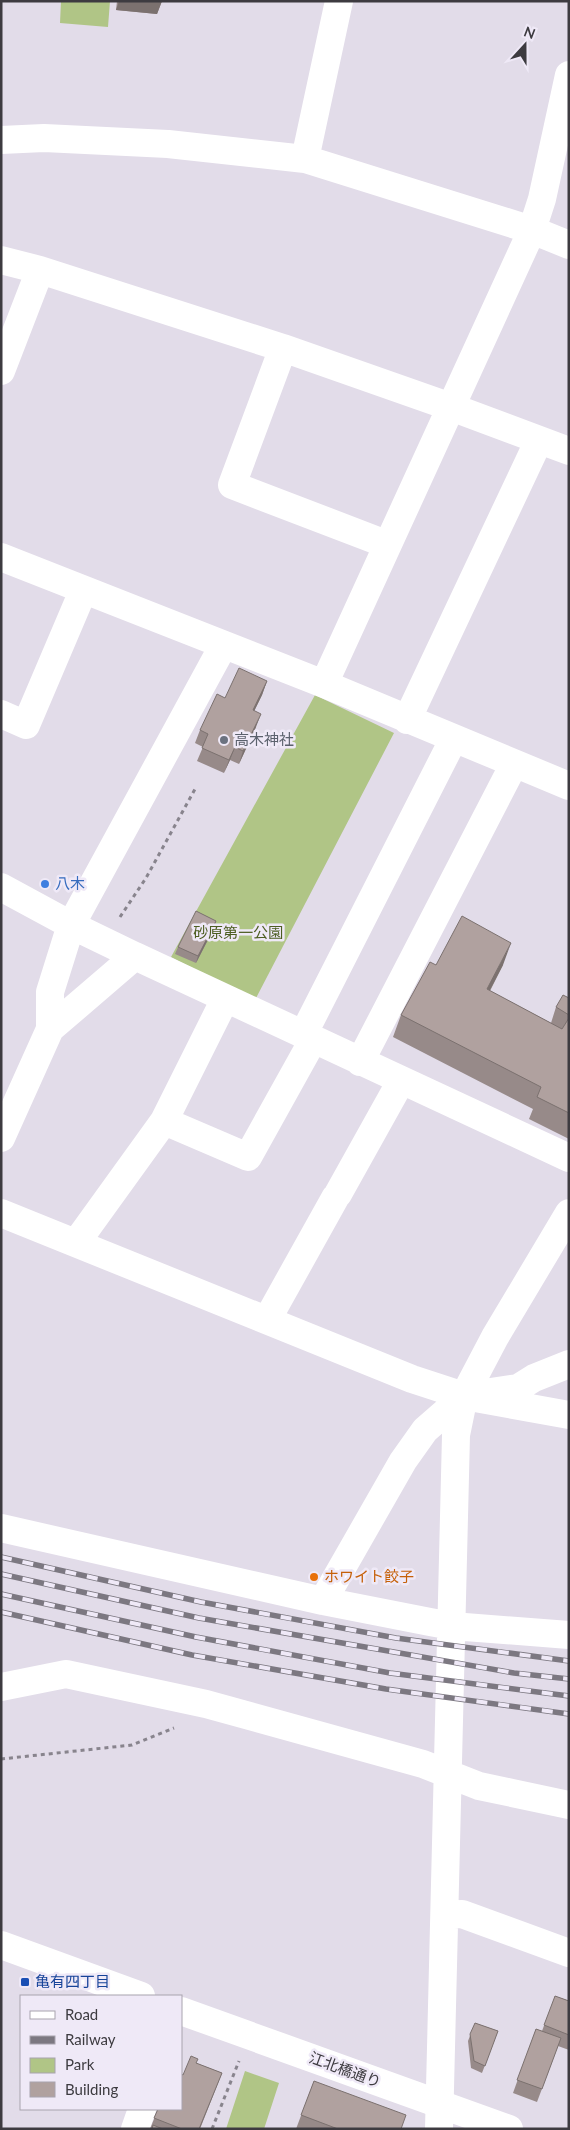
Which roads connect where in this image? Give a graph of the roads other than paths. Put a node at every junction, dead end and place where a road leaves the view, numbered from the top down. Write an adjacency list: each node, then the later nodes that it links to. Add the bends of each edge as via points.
1 (339, 1): 4 (street)
2 (569, 75): 5 (street, via 542,199)
3 (1, 140): 4 (street, via 44,138 168,144)
4 (305, 159): 5 (street)
5 (532, 230): 6 (street); 11 (street)
6 (569, 245)
7 (1, 260): 8 (street)
8 (40, 270): 9 (street); 10 (street)
9 (283, 348): 11 (street); 14 (street, via 232,485)
10 (1, 371)
11 (452, 407): 12 (street); 14 (street)
12 (539, 440): 13 (street); 20 (street)
13 (569, 451)
14 (386, 544): 18 (street)
15 (1, 557): 16 (street)
16 (83, 591): 17 (street); 19 (street, via 26,725)
17 (223, 646): 18 (street); 25 (street)
18 (324, 684): 20 (street)
19 (1, 714)
20 (407, 720): 21 (street)
21 (453, 740): 22 (street); 29 (street)
22 (514, 764): 23 (street); 30 (street)
23 (569, 786)
24 (1, 887): 25 (street)
25 (71, 925): 26 (street); 28 (street, via 50,992)
26 (135, 956): 27 (street); 28 (street)
27 (225, 999): 29 (street); 32 (street)
28 (50, 1029): 33 (street)
29 (308, 1038): 30 (street); 32 (street, via 248,1157)
30 (360, 1062): 31 (street)
31 (401, 1081): 34 (street); 38 (street)
32 (164, 1121): 37 (street)
33 (1, 1138)
34 (569, 1158)
35 (1, 1213): 37 (street)
36 (569, 1213): 40 (street)
37 (76, 1243): 38 (street)
38 (267, 1320): 40 (street, via 412,1379)
39 (569, 1364): 40 (street, via 518,1388)
40 (464, 1396): 41 (street); 43 (street, via 425,1430); 44 (street, via 456,1435)
41 (569, 1415)
42 (1, 1528): 43 (street)
43 (323, 1601): 44 (street)
44 (452, 1626): 45 (street); 47 (street)
45 (569, 1635)
46 (1, 1687): 47 (street, via 66,1674 206,1704 423,1764)
47 (447, 1774): 48 (street, via 479,1786); 49 (street)
48 (569, 1804)
49 (445, 1915): 51 (street, via 462,1914); 55 (street)
50 (1, 1945): 52 (street)
51 (569, 1953)
52 (138, 1995)
53 (182, 2011): 55 (street, 江北橋通り)
54 (142, 2110): 56 (street)
55 (440, 2117): 57 (street, 江北橋通り)
56 (135, 2129)
57 (509, 2129)

